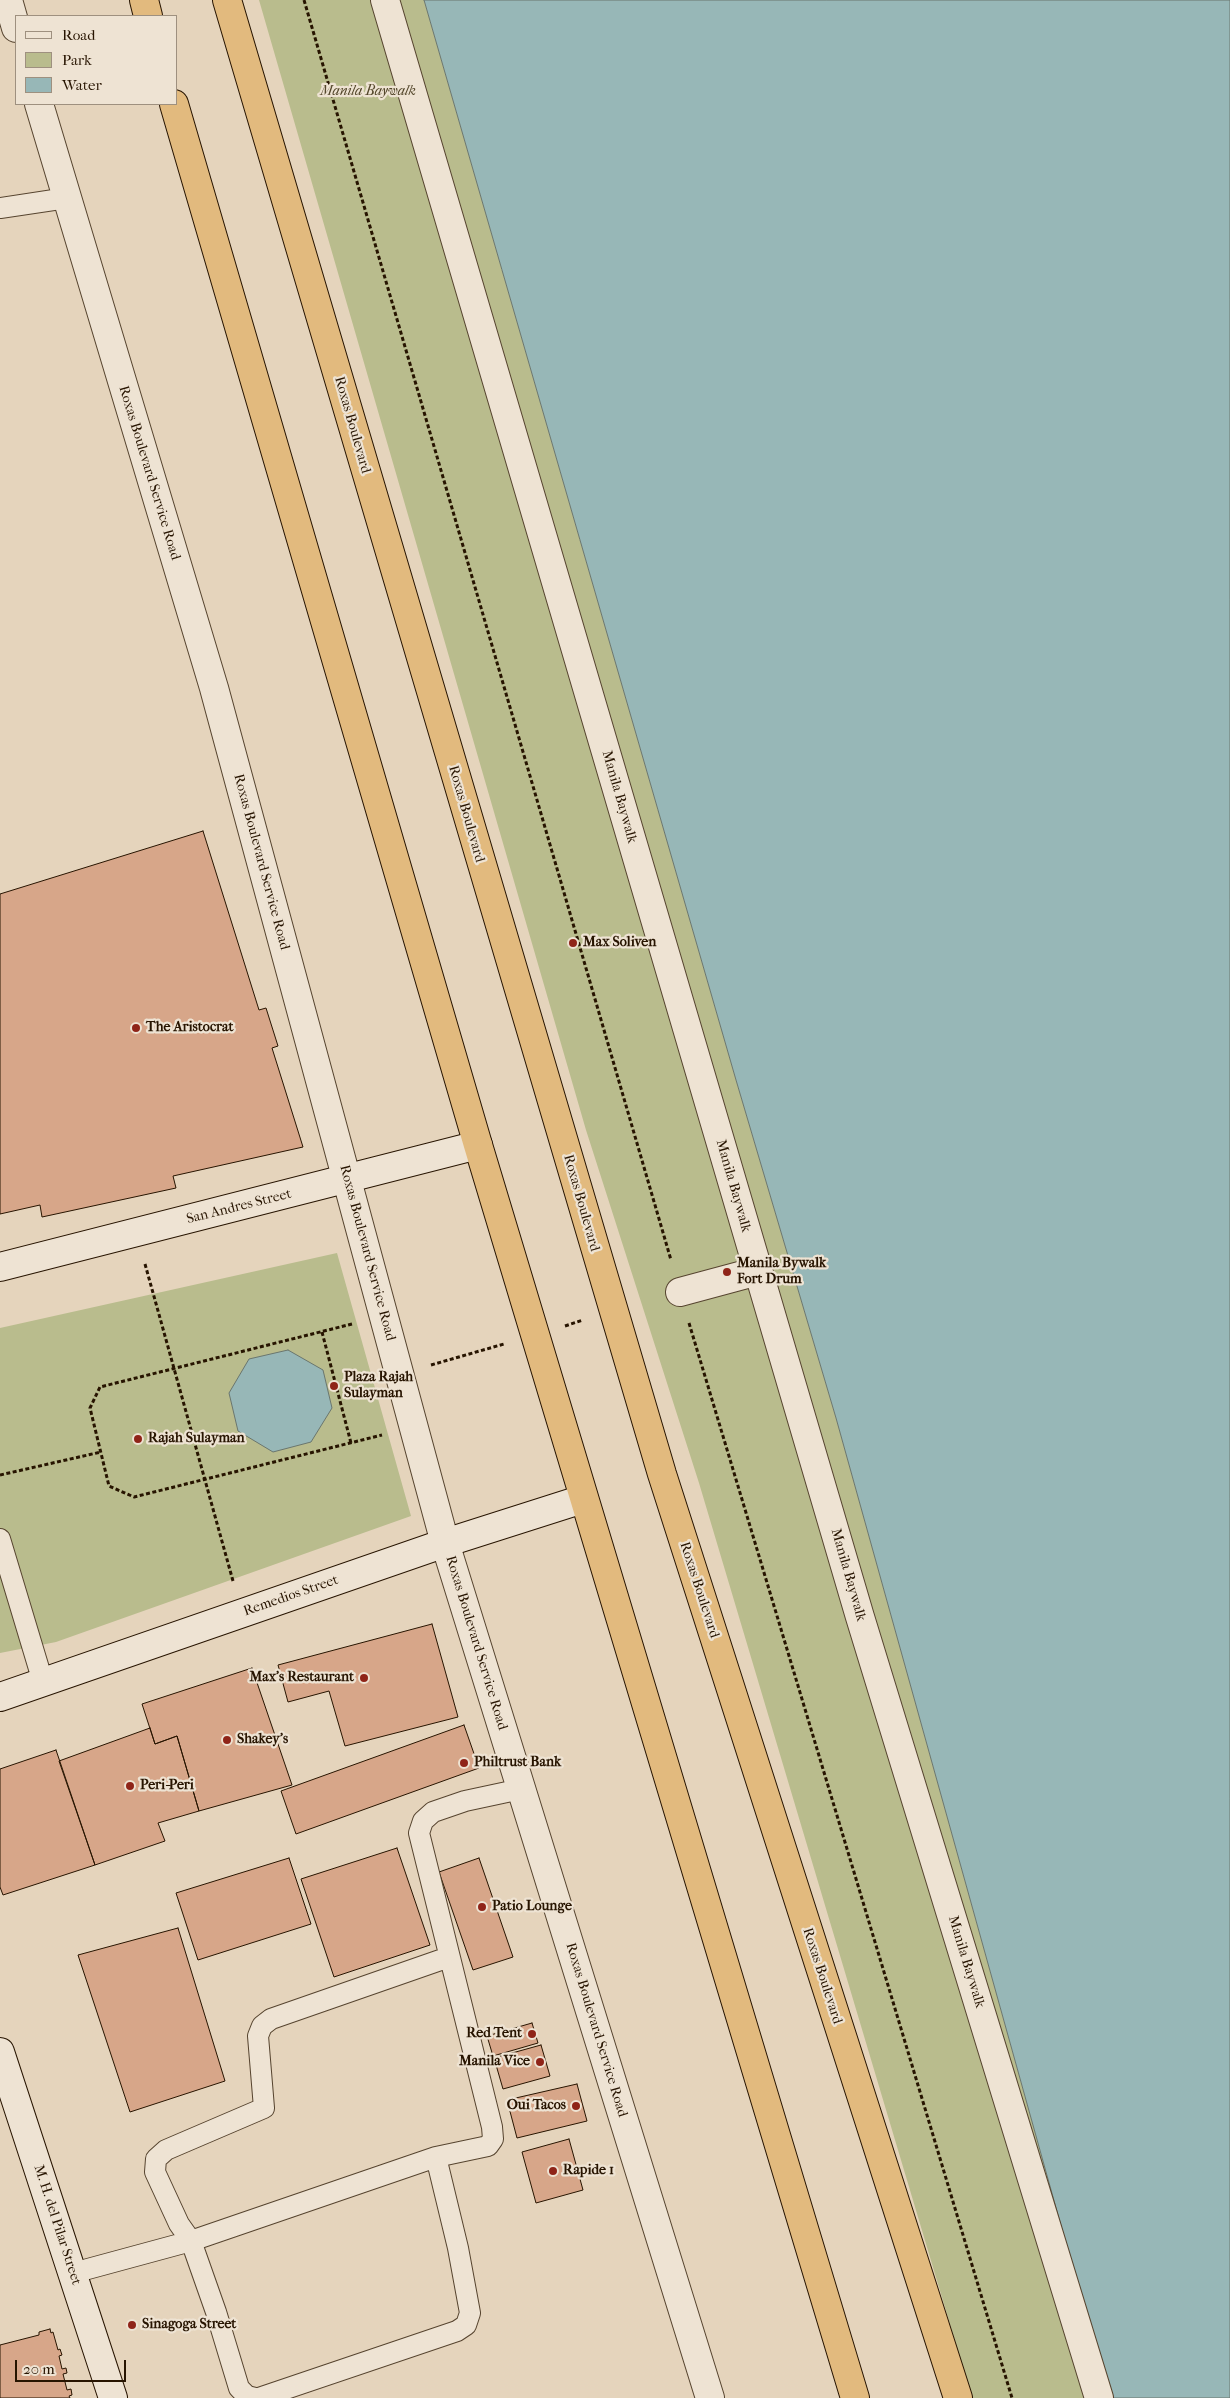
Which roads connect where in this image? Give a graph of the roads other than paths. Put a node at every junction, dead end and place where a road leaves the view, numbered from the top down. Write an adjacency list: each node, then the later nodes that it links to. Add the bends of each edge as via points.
1 (8, 0): 6 (street)
2 (144, 0): 5 (highway)
3 (227, 0): 31 (highway, Roxas Boulevard, via 656,1456)
4 (385, 0): 14 (street, Manila Baywalk)
5 (148, 15)
6 (15, 24)
7 (39, 105): 9 (street, Roxas Boulevard Service Road)
8 (174, 105): 11 (highway)
9 (67, 198): 10 (lane); 12 (street, Roxas Boulevard Service Road, via 214,688)
10 (0, 208)
11 (478, 1145): 12 (street, San Andres Street); 16 (highway)
12 (346, 1180): 13 (street, San Andres Street); 18 (street, Roxas Boulevard Service Road)
13 (0, 1267)
14 (758, 1270): 15 (street); 32 (street, Manila Baywalk, via 860,1617)
15 (680, 1292)
16 (583, 1498): 18 (street, Remedios Street); 30 (highway)
17 (0, 1539): 19 (lane)
18 (445, 1543): 19 (street, Remedios Street); 21 (street, Roxas Boulevard Service Road)
19 (43, 1682): 20 (street, Remedios Street)
20 (0, 1696)
21 (521, 1789): 22 (lane, via 465,1801 433,1812 423,1821 419,1833); 29 (street, Roxas Boulevard Service Road)
22 (450, 1957): 24 (lane, via 493,2139 488,2146); 25 (lane, via 271,2019 262,2026 258,2036 264,2108 166,2150 156,2159 155,2172 178,2224)
23 (0, 2052): 26 (street, M. H. del Pilar Street)
24 (436, 2157): 25 (lane); 28 (lane, via 470,2312 466,2325 457,2331)
25 (191, 2241): 26 (lane); 28 (lane, via 239,2388 247,2396)
26 (73, 2273): 27 (street, M. H. del Pilar Street)
27 (113, 2398)
28 (257, 2398)
29 (710, 2398)
30 (855, 2398)
31 (958, 2398)
32 (1099, 2398)

